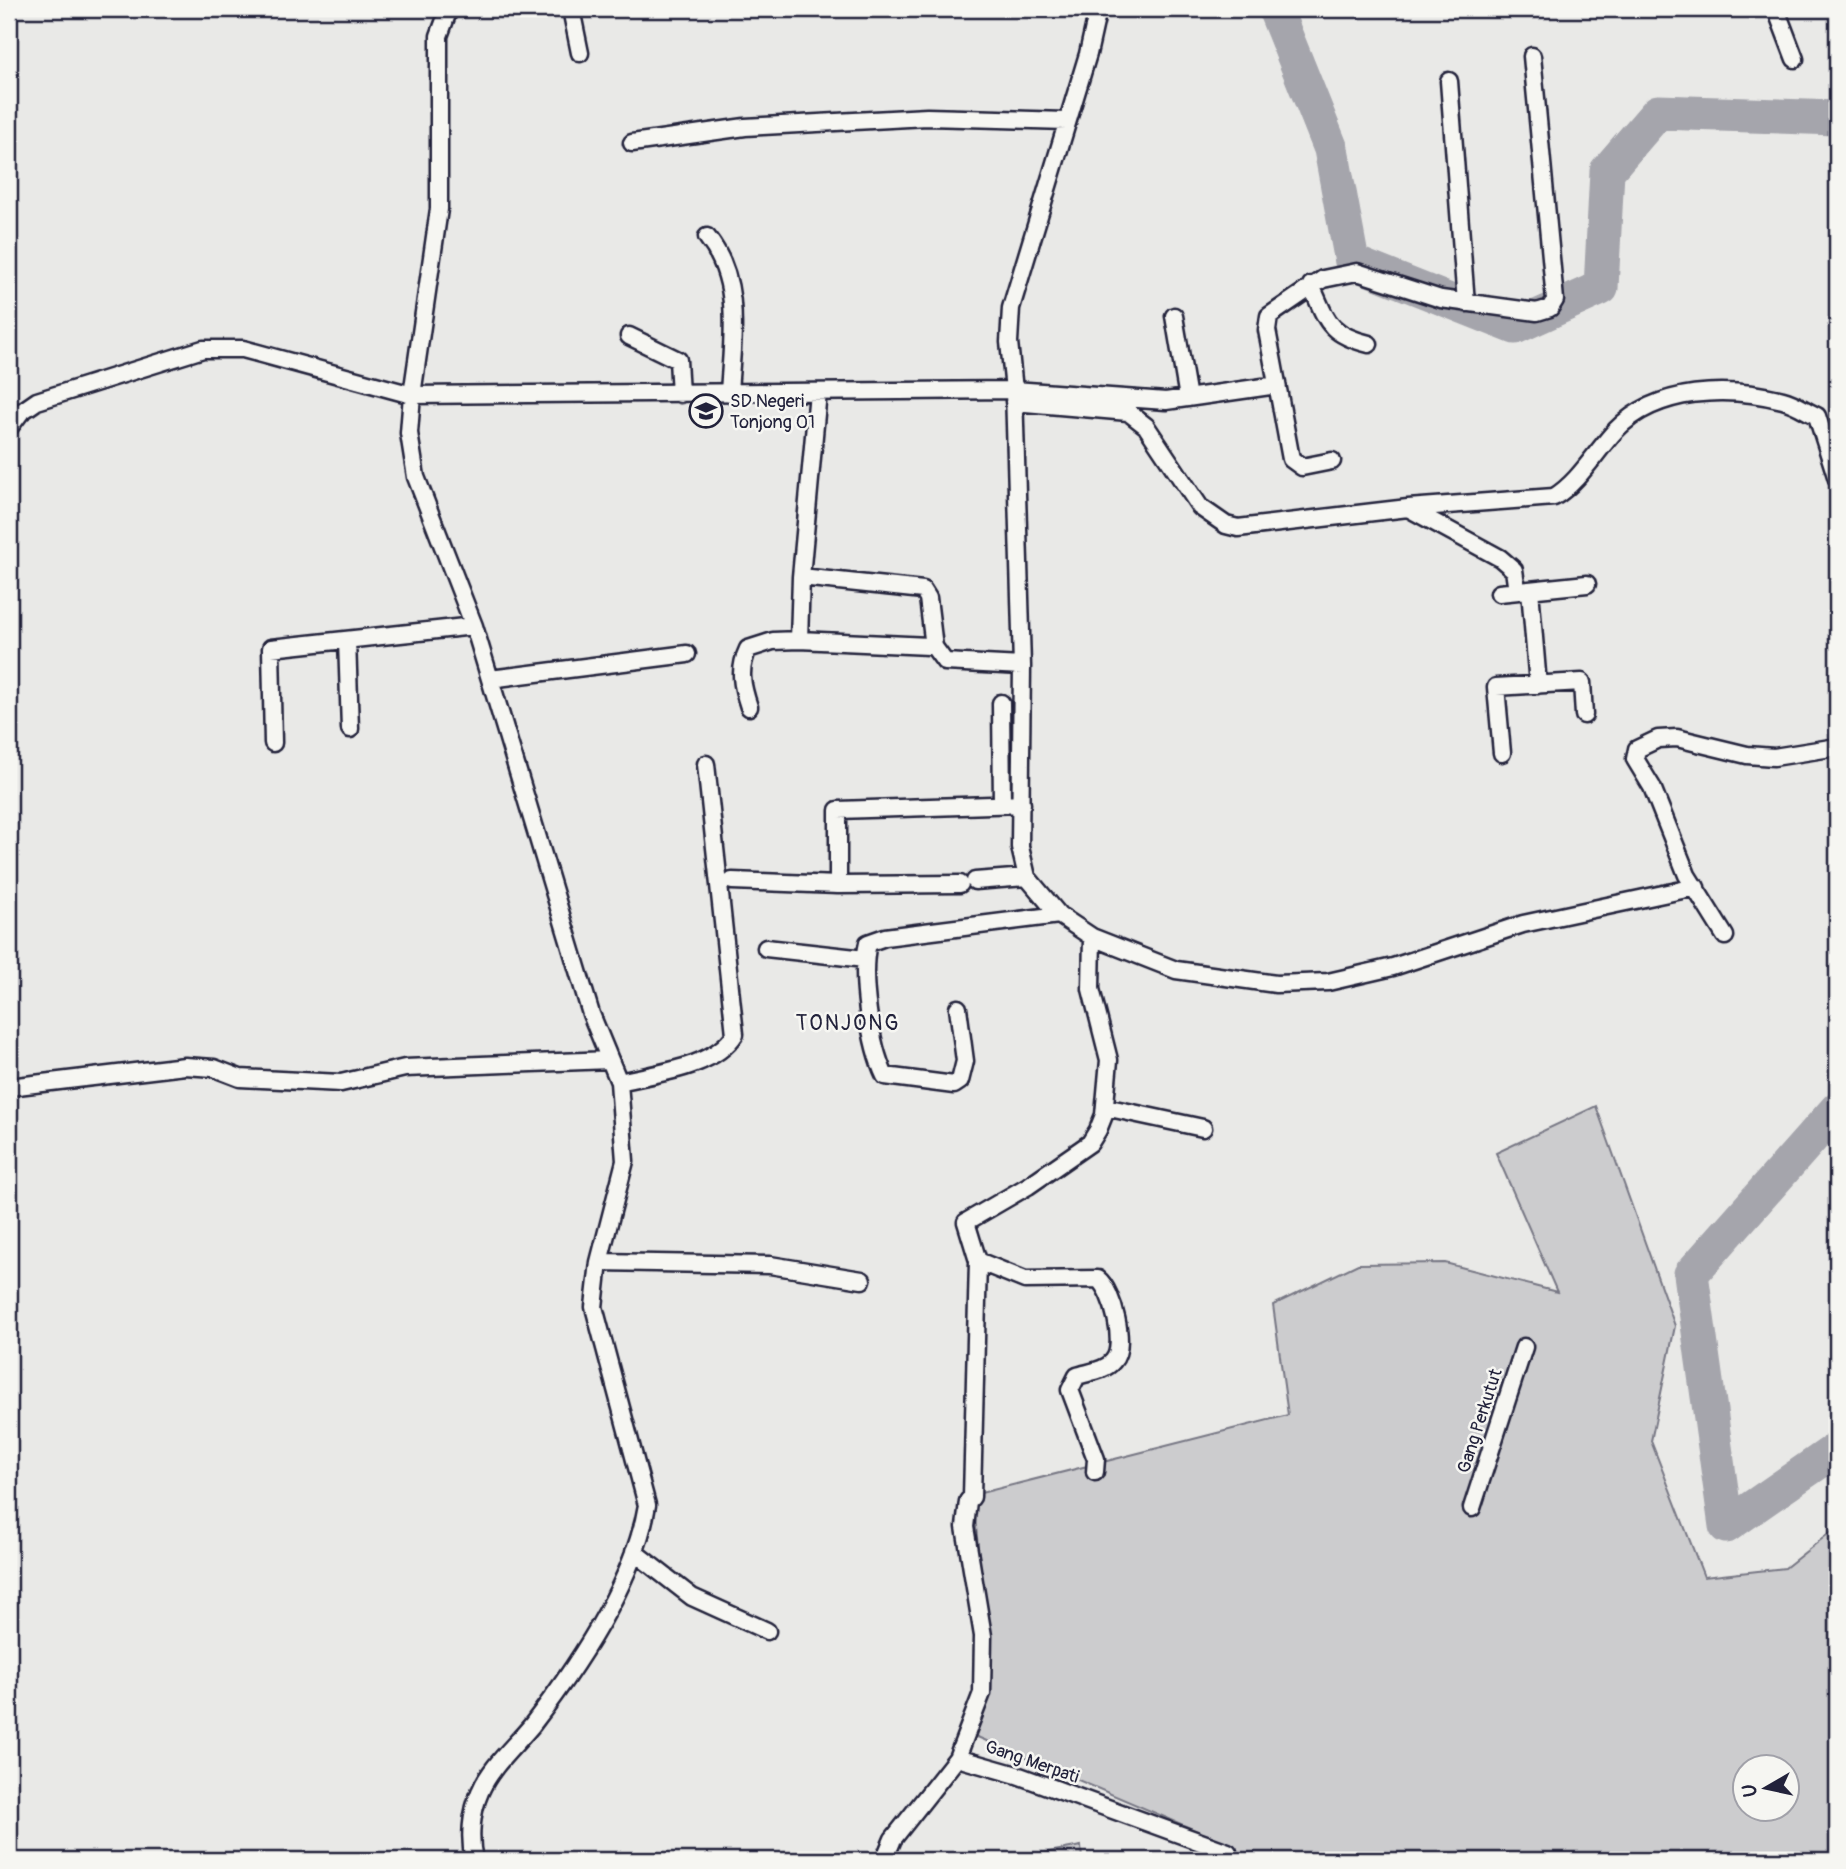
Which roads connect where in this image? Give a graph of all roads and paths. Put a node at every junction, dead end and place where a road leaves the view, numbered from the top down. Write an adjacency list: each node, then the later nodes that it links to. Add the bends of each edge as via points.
1 (449, 9): 21 (street, via 439,36 439,209)
2 (571, 9): 5 (street)
3 (1098, 9): 9 (street, via 1096,29)
4 (1776, 9): 7 (street)
5 (580, 53)
6 (1532, 56): 13 (street, via 1555,300 1537,312)
7 (1796, 59)
8 (1448, 81): 13 (street)
9 (1066, 121): 10 (street, via 885,120 745,127); 22 (street, via 1011,308)
10 (632, 143)
11 (707, 237): 19 (street, via 721,254 731,288)
12 (1317, 282): 13 (street, via 1357,272); 16 (street, via 1324,316 1343,338); 17 (street, via 1269,316 1267,330)
13 (1466, 303)
14 (1174, 316): 23 (street)
15 (629, 336): 20 (street, via 678,360)
16 (1369, 344)
17 (1277, 385): 23 (street); 25 (street, via 1291,459 1302,467)
18 (818, 392): 19 (street); 22 (street); 28 (street)
19 (729, 393): 20 (street)
20 (680, 394): 21 (street)
21 (412, 395): 24 (street, via 243,349 203,349 37,401); 32 (street, via 409,433 416,477)
22 (1014, 396): 23 (street); 27 (street, via 1128,412 1146,426 1200,507 1226,525 1268,526); 37 (street)
23 (1188, 398)
24 (9, 428)
25 (1332, 461)
26 (1837, 480): 27 (street, via 1817,416 1786,400 1708,393 1660,400 1623,424 1554,497)
27 (1408, 508): 30 (street, via 1500,558 1514,570)
28 (801, 577): 34 (street); 35 (street, via 923,590)
29 (1587, 584): 30 (street)
30 (1523, 591): 31 (street); 39 (street)
31 (1499, 593)
32 (474, 626): 33 (street); 38 (street)
33 (347, 640): 43 (street); 44 (street, via 271,648)
34 (799, 640): 35 (street); 41 (street, via 773,641 748,649 741,684)
35 (934, 647): 37 (street, via 945,662)
36 (687, 654): 38 (street)
37 (1022, 666): 48 (street)
38 (490, 679): 60 (street, via 591,1014)
39 (1538, 685): 42 (street, via 1582,682); 46 (street, via 1496,687)
40 (1001, 703): 49 (street)
41 (749, 707)
42 (1584, 716)
43 (350, 729)
44 (273, 743)
45 (1837, 747): 53 (street, via 1774,757 1677,738 1658,739 1637,750 1635,759)
46 (1502, 753)
47 (706, 764): 61 (street, via 735,1034 712,1058)
48 (1022, 804): 49 (street); 50 (street, via 1020,847)
49 (1002, 805): 52 (street, via 838,810)
50 (1027, 877): 52 (street); 54 (street)
51 (732, 881): 52 (street)
52 (838, 885)
53 (1696, 887): 55 (street); 56 (street, via 1523,924 1419,959 1328,982 1276,984 1177,970)
54 (1059, 915): 56 (street); 58 (street, via 885,937 868,943)
55 (1725, 936)
56 (1092, 937): 63 (street, via 1091,989 1109,1060)
57 (766, 948): 58 (street)
58 (864, 959): 59 (street, via 878,1062 885,1076 954,1085 960,1081 965,1062)
59 (958, 1008)
60 (610, 1060): 61 (street); 62 (street, via 405,1069 341,1083 240,1078 185,1066)
61 (619, 1082): 66 (street, via 625,1161)
62 (9, 1087)
63 (1105, 1107): 64 (street); 65 (street, Gang Merpati, via 1090,1143 1028,1186 967,1218)
64 (1203, 1128)
65 (978, 1261): 69 (street, via 1025,1280 1102,1281 1120,1350 1104,1368 1077,1376 1070,1390 1096,1459); 73 (street, Gang Merpati, via 972,1497 965,1527 983,1636 983,1684)
66 (599, 1262): 67 (street, via 770,1265); 71 (street, via 594,1307 597,1326 646,1505)
67 (862, 1280)
68 (1524, 1347): 70 (street, Gang Perkutut)
69 (1095, 1472)
70 (1472, 1508)
71 (634, 1552): 72 (street, via 692,1597); 75 (street, via 575,1662 480,1791 471,1831)
72 (767, 1630)
73 (957, 1758): 74 (street, Gang Merpati, via 1017,1775); 76 (street, via 893,1839)
74 (1227, 1856)
75 (474, 1860)
76 (884, 1860)

